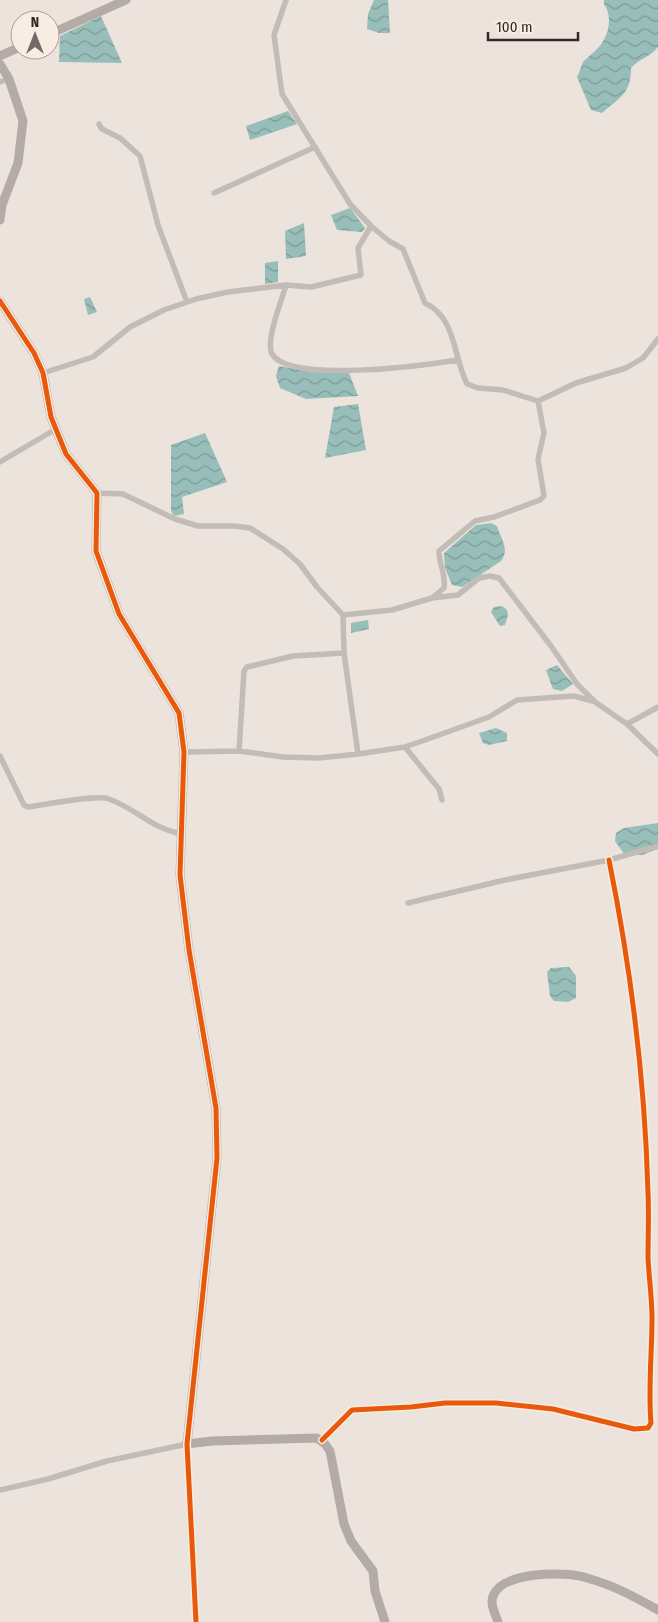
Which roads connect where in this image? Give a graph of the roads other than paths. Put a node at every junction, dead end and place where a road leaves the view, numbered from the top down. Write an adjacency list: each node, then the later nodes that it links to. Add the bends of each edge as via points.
1 (126, 0): 3 (street)
2 (286, 0): 7 (street, via 274,35 282,94)
3 (60, 30)
4 (0, 64): 5 (street)
5 (5, 81): 9 (street, via 23,121 18,163)
6 (99, 124): 13 (street, via 140,156 158,225)
7 (315, 148): 8 (street); 10 (street, via 350,204)
8 (214, 193)
9 (0, 220)
10 (371, 226): 11 (street, via 358,248 361,275 312,286); 15 (street, via 403,249 425,303 437,308 445,318)
11 (286, 285): 13 (street, via 228,292); 15 (street, via 269,341 279,362 338,371 423,366)
12 (0, 301): 16 (street, via 34,353)
13 (187, 302): 16 (street, via 130,327 92,357)
14 (658, 339): 17 (street, via 643,358 626,368 576,383)
15 (458, 360): 17 (street, via 467,384 504,390)
16 (43, 373): 18 (street)
17 (538, 401): 21 (street, via 544,433 538,459 544,496 511,511 475,521 444,544 439,551 439,560 446,576 444,588)
18 (56, 429): 19 (street); 20 (street, via 66,454)
19 (0, 462)
20 (96, 493): 22 (street, via 123,494 175,519 198,526 250,528 300,564); 29 (street, via 96,551 119,614 179,713)
21 (432, 598): 22 (street, via 392,610); 24 (street, via 458,595 479,578 499,578 577,684)
22 (343, 615): 23 (street)
23 (344, 653): 28 (street, via 293,656 247,667 244,671); 30 (street)
24 (595, 702): 26 (street); 27 (street, via 574,696 517,700 489,717)
25 (658, 707): 26 (street)
26 (628, 724): 31 (street)
27 (405, 747): 30 (street); 33 (street, via 433,781)
28 (239, 751): 29 (street); 30 (street, via 319,758)
29 (184, 752): 34 (street)
30 (358, 754)
31 (658, 754)
32 (0, 756): 34 (street, via 24,805 28,807 106,798 154,826)
33 (442, 800)
34 (182, 834): 40 (street, via 180,875 216,1108 217,1158)
35 (658, 846): 36 (street)
36 (609, 860): 37 (street); 38 (street, via 620,914 635,1029 648,1193 648,1258)
37 (408, 903)
38 (655, 1318): 39 (street, via 649,1388 651,1424 648,1428 634,1429 553,1409 470,1402 352,1410)
39 (322, 1440): 40 (street); 44 (street, via 330,1451 344,1524 351,1541 373,1571 375,1591)
40 (187, 1444): 41 (street, via 107,1461); 43 (street)
41 (0, 1490)
42 (658, 1610): 45 (street, via 621,1590 586,1577 539,1574 509,1582 494,1593 492,1604)
43 (196, 1622)
44 (385, 1622)
45 (498, 1622)

